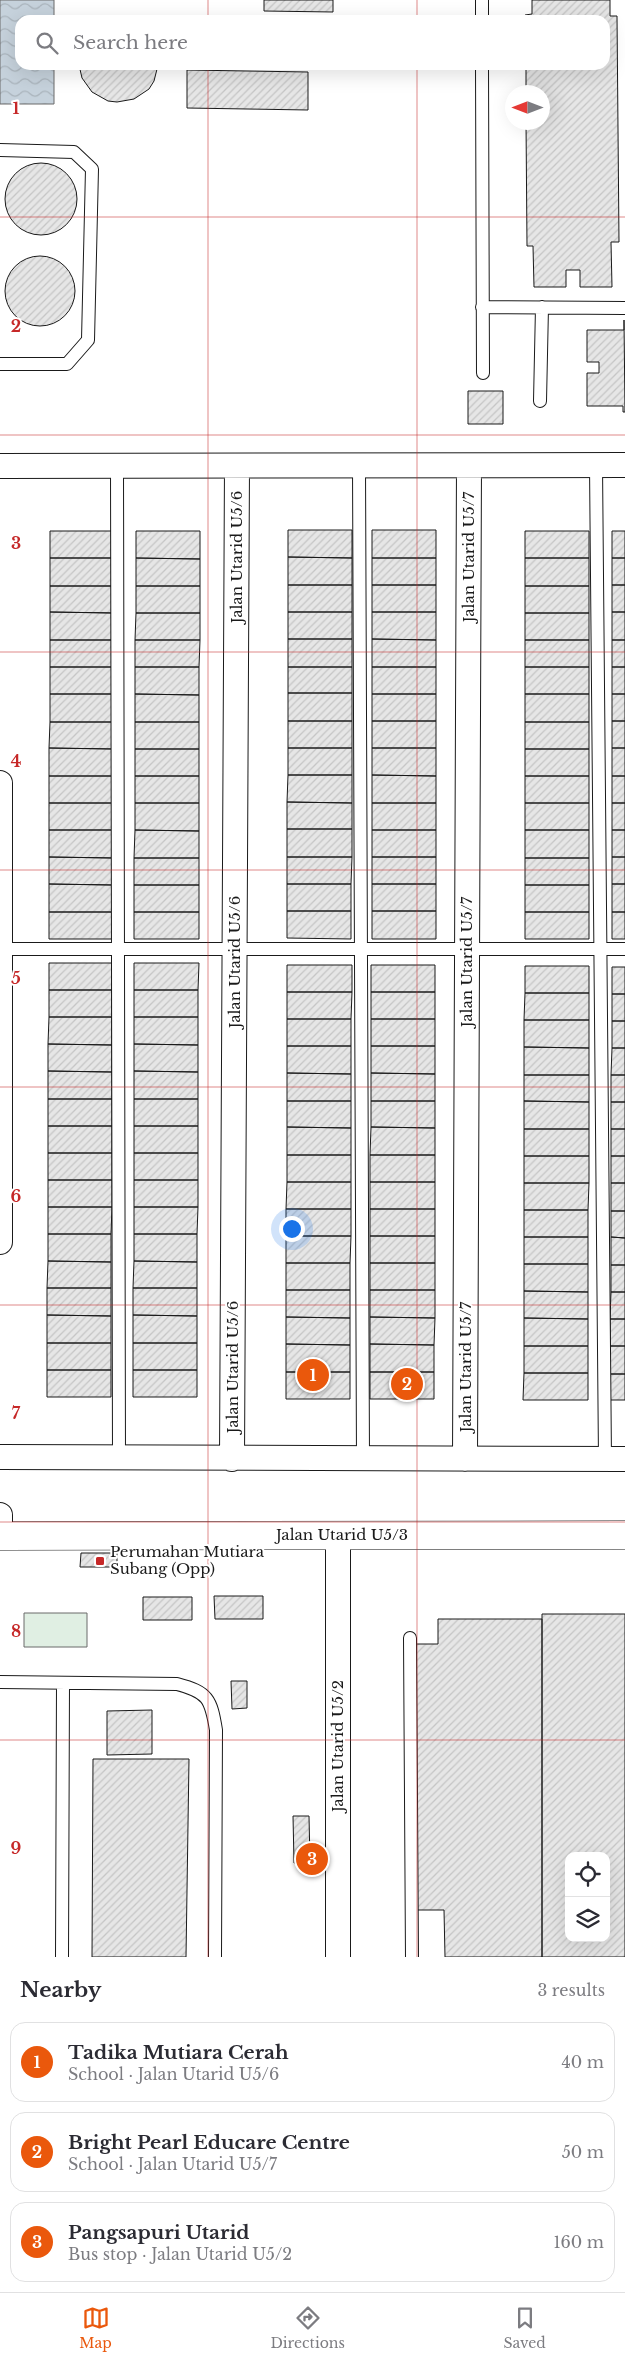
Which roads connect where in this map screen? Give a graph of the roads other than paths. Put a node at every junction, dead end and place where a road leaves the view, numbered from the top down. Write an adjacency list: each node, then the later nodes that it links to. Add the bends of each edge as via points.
1 (482, 0): 2 (lane)
2 (482, 15)
3 (482, 70): 5 (lane)
4 (0, 150): 8 (lane, via 74,152 92,169 88,340 67,364)
5 (482, 307): 6 (lane); 9 (lane)
6 (542, 307): 7 (lane); 10 (lane)
7 (625, 308)
8 (0, 364)
9 (483, 373)
10 (540, 401)
11 (596, 465): 12 (street); 17 (street); 24 (lane)
12 (625, 465)
13 (0, 466): 14 (street)
14 (117, 466): 15 (street); 20 (lane)
15 (237, 466): 16 (street); 21 (street, Jalan Utarid U5/6)
16 (359, 466): 17 (street); 22 (lane)
17 (469, 466): 23 (street, Jalan Utarid U5/7)
18 (0, 783): 19 (street)
19 (1, 949): 20 (lane); 26 (street)
20 (119, 949): 21 (lane); 29 (lane)
21 (235, 949): 22 (lane); 30 (street, Jalan Utarid U5/6)
22 (360, 949): 23 (lane); 31 (lane)
23 (468, 949): 24 (lane); 32 (street, Jalan Utarid U5/7)
24 (599, 949): 25 (lane); 33 (lane)
25 (625, 949)
26 (0, 1090): 27 (street)
27 (0, 1242)
28 (0, 1457): 29 (street)
29 (119, 1458): 30 (street)
30 (232, 1458): 31 (street)
31 (363, 1458): 32 (street)
32 (465, 1458): 33 (street)
33 (615, 1459)
34 (0, 1515): 35 (street)
35 (0, 1536): 36 (street, Jalan Utarid U5/3)
36 (338, 1536): 37 (street, Jalan Utarid U5/3); 43 (street, Jalan Utarid U5/2)
37 (625, 1536)
38 (410, 1638): 44 (lane)
39 (0, 1682): 40 (lane)
40 (63, 1683): 41 (lane); 42 (lane, via 177,1684 198,1689 206,1697 213,1710 216,1730)
41 (62, 1957)
42 (214, 1957)
43 (338, 1957)
44 (412, 1957)

